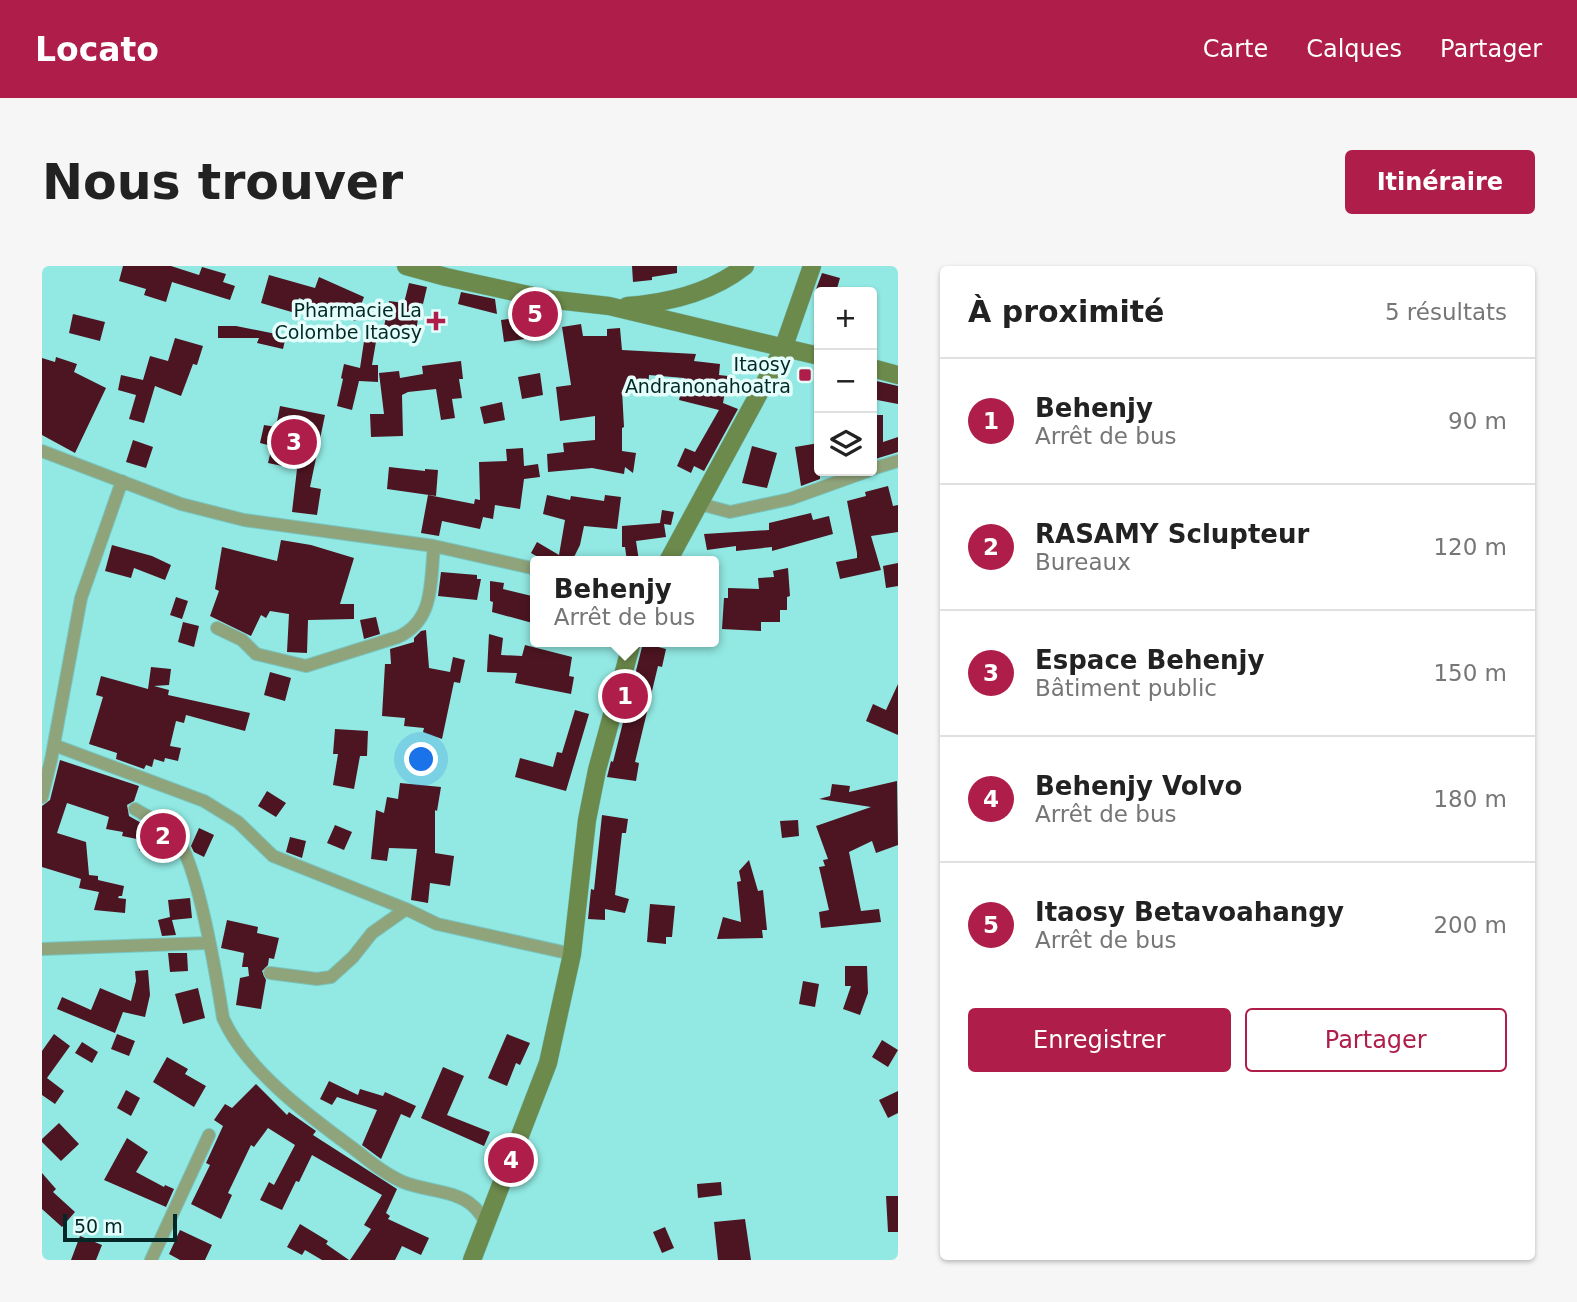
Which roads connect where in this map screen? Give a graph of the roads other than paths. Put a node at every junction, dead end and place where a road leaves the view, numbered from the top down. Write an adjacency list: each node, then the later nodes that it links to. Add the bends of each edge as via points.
1 (407, 266): 4 (street, via 547,299)
2 (745, 266): 4 (street, via 723,281 687,295 649,304)
3 (812, 266): 5 (street)
4 (610, 306): 5 (street)
5 (783, 349): 6 (street); 14 (street)
6 (814, 355)
7 (877, 369): 8 (street)
8 (898, 375)
9 (42, 451): 13 (street)
10 (898, 461): 11 (street)
11 (877, 468)
12 (853, 476): 14 (street, via 790,499 730,512)
13 (122, 481): 15 (street, via 181,504 244,520); 20 (street, via 81,598)
14 (701, 504): 16 (street)
15 (434, 546): 17 (street); 18 (street, via 424,615 410,631 373,647 317,664 295,665 256,654 242,640)
16 (671, 556)
17 (530, 568)
18 (217, 628)
19 (631, 647): 27 (street, via 587,820)
20 (54, 745): 21 (street); 24 (street, via 204,801 238,822 273,856)
21 (47, 758): 22 (street)
22 (42, 797)
23 (135, 809): 25 (street, via 168,830 181,845)
24 (406, 909): 27 (street, via 437,924); 28 (street, via 372,933 331,977)
25 (208, 943): 26 (street); 30 (street, via 223,1018 257,1067 385,1172 403,1182 461,1198)
26 (42, 949)
27 (572, 954): 30 (street, via 548,1063)
28 (270, 973)
29 (209, 1135): 31 (street)
30 (486, 1222): 32 (street)
31 (151, 1260)
32 (472, 1260)

